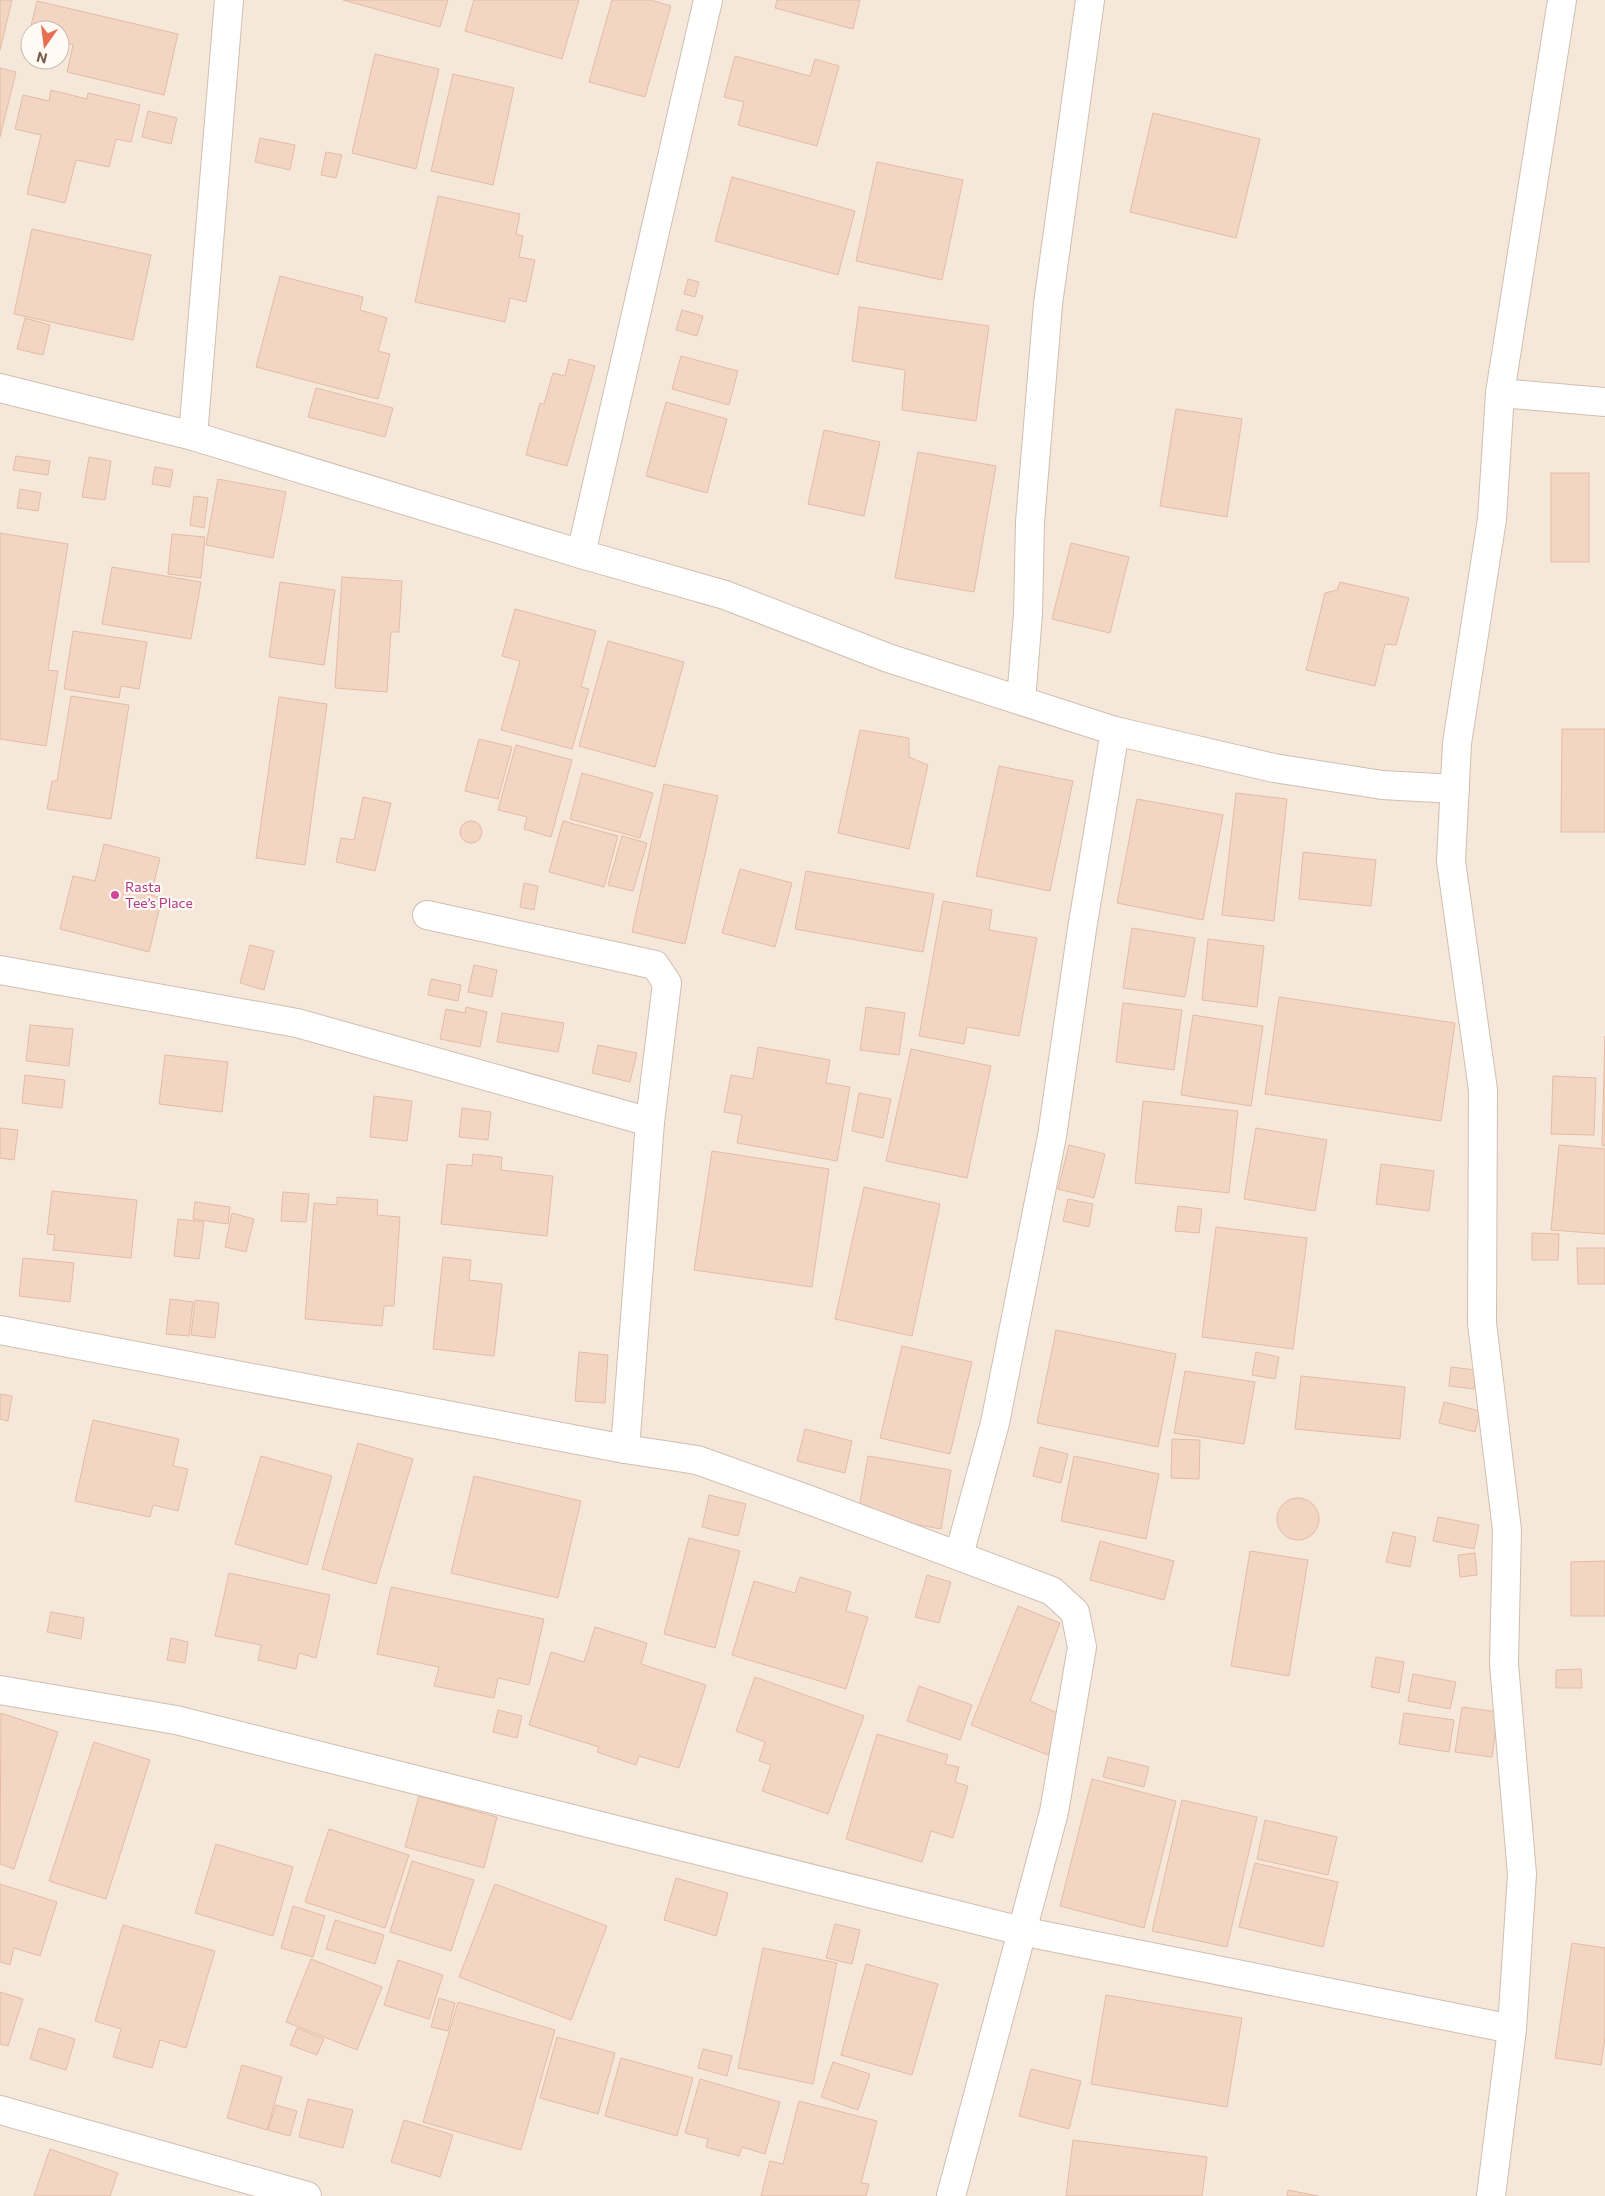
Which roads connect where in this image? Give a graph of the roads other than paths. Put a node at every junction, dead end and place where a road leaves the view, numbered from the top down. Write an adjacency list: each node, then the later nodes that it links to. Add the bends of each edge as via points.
1 (230, 0): 8 (street)
2 (708, 0): 9 (street)
3 (1562, 0): 6 (street)
4 (1082, 2): 10 (street, via 1048,304 1030,522 1028,614)
5 (0, 388): 8 (street)
6 (1500, 393): 7 (street); 12 (street, via 1492,519 1457,742)
7 (1605, 402)
8 (193, 436): 9 (street)
9 (580, 554): 10 (street, via 725,595 888,658)
10 (1021, 700): 11 (street)
11 (1116, 732): 12 (street, via 1274,768 1382,785); 18 (street, via 1082,929 1052,1136 995,1423)
12 (1455, 789): 21 (street, via 1451,861 1483,1090 1482,1323 1507,1530 1504,1664 1522,1874)
13 (427, 915): 15 (street, via 655,965 668,983)
14 (0, 970): 15 (street, via 297,1023)
15 (650, 1122): 17 (street)
16 (0, 1330): 17 (street)
17 (626, 1449): 18 (street, via 697,1460)
18 (959, 1555): 20 (street, via 1052,1591 1075,1612 1082,1648 1054,1812)
19 (0, 1690): 20 (street, via 176,1720)
20 (1021, 1931): 21 (street); 24 (street)
21 (1512, 2029): 25 (street)
22 (0, 2110): 23 (street)
23 (307, 2196)
24 (951, 2196)
25 (1491, 2196)

